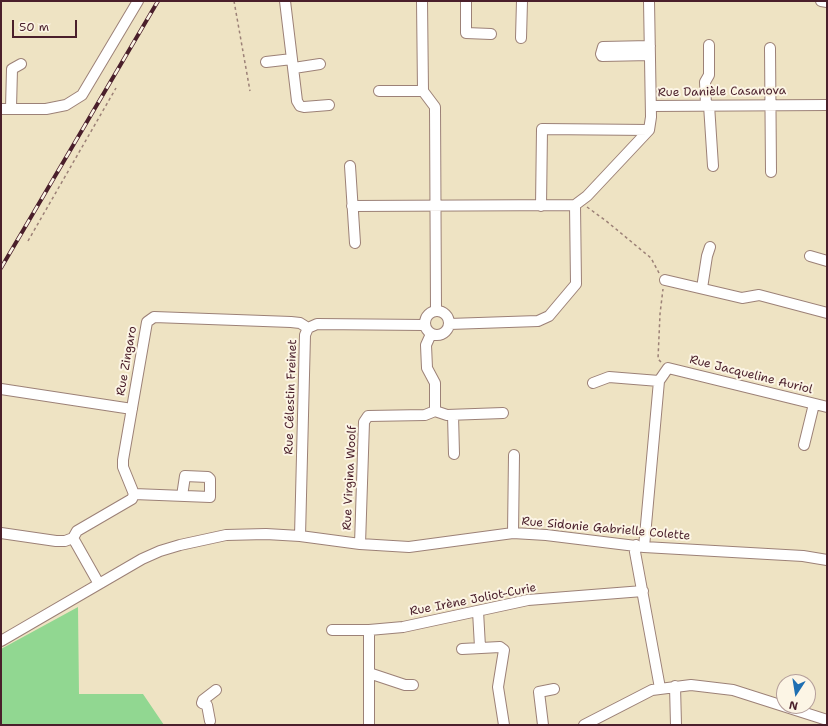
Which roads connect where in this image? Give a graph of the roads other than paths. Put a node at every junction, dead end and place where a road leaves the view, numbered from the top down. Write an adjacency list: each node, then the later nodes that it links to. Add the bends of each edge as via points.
1 (138, 1): 24 (street, via 82,95 66,105 46,109)
2 (285, 1): 14 (street)
3 (422, 1): 18 (street)
4 (466, 1): 9 (street, via 466,33)
5 (522, 1): 10 (street)
6 (649, 1): 23 (street)
7 (822, 1): 8 (street)
8 (827, 2)
9 (491, 34)
10 (520, 38)
11 (709, 45): 21 (street, via 709,76 705,82)
12 (770, 48): 19 (street)
13 (266, 62): 14 (street)
14 (293, 63): 16 (street); 20 (street, via 300,106)
15 (22, 64): 24 (street, via 12,69)
16 (320, 64)
17 (379, 91): 18 (street)
18 (424, 91): 30 (street, via 435,107)
19 (771, 104): 21 (street, Rue Danièle Casanova); 22 (street, Rue Danièle Casanova); 28 (street)
20 (329, 105)
21 (708, 105): 23 (street, Rue Danièle Casanova); 27 (street)
22 (827, 105)
23 (651, 106): 25 (street, Rue Danièle Casanova)
24 (6, 108)
25 (649, 130): 29 (street, via 587,196); 32 (street, via 542,130)
26 (350, 166): 31 (street)
27 (713, 166)
28 (771, 172)
29 (577, 203): 32 (street); 41 (street, via 576,284 549,316 538,321)
30 (436, 205): 31 (street); 32 (street); 39 (street)
31 (352, 206): 33 (street)
32 (541, 206)
33 (354, 244)
34 (710, 247): 38 (street)
35 (810, 256): 36 (street)
36 (827, 261)
37 (662, 283): 38 (street)
38 (702, 288): 40 (street, via 742,298 759,295)
39 (436, 311): 41 (street, via 445,315); 42 (street, via 429,314)
40 (827, 313)
41 (449, 324): 44 (street, via 443,334)
42 (424, 325): 43 (street, Rue Célestin Freinet, via 317,324); 44 (street)
43 (308, 328): 50 (street, Rue Zingaro, via 300,323 291,322 154,316 145,328); 61 (street, Rue Célestin Freinet, via 305,335)
44 (431, 334): 51 (street, via 426,345 427,368 434,383)
45 (659, 381): 46 (street, via 609,377); 48 (street, Rue Jacqueline Auriol, via 668,368); 64 (street)
46 (593, 382)
47 (1, 389): 50 (street)
48 (814, 404): 49 (street, Rue Jacqueline Auriol); 54 (street)
49 (827, 407)
50 (132, 409): 57 (street, Rue Zingaro, via 123,467)
51 (435, 411): 53 (street); 63 (street, Rue Virgina Woolf, via 425,415 368,416 364,422)
52 (503, 413): 53 (street)
53 (453, 415): 55 (street)
54 (804, 445)
55 (454, 454)
56 (514, 455): 60 (street)
57 (134, 494): 58 (street); 62 (street, via 132,499 77,531)
58 (182, 496)
59 (1, 533): 62 (street, via 56,541)
60 (513, 533): 63 (street, Rue Sidonie Gabrielle Colette, via 409,547); 64 (street, Rue Sidonie Gabrielle Colette)
61 (300, 536): 63 (street, Rue Sidonie Gabrielle Colette); 66 (street, Rue Sidonie Gabrielle Colette, via 256,533 204,539 160,551)
62 (73, 538): 66 (street)
63 (360, 544)
64 (640, 546): 65 (street, Rue Sidonie Gabrielle Colette, via 803,556); 67 (street, via 635,552)
65 (827, 560)
66 (99, 584): 71 (street, Rue Sidonie Gabrielle Colette)
67 (643, 591): 68 (street, Rue Irène Joliot-Curie, via 528,600); 77 (street)
68 (478, 611): 70 (street, Rue Irène Joliot-Curie, via 403,627); 72 (street)
69 (332, 630): 70 (street, Rue Irène Joliot-Curie)
70 (369, 630): 74 (street)
71 (1, 641)
72 (480, 647): 73 (street); 83 (street, via 500,647 504,650 498,688)
73 (462, 649)
74 (369, 673): 75 (street, via 404,685); 82 (street)
75 (413, 685)
76 (675, 686): 77 (street); 80 (street, via 733,690); 86 (street)
77 (660, 688): 85 (street)
78 (554, 689): 84 (street, via 540,692)
79 (216, 690): 81 (street, via 202,703 207,705)
80 (827, 720)
81 (210, 722)
82 (369, 725)
83 (504, 725)
84 (543, 725)
85 (584, 725)
86 (676, 725)

